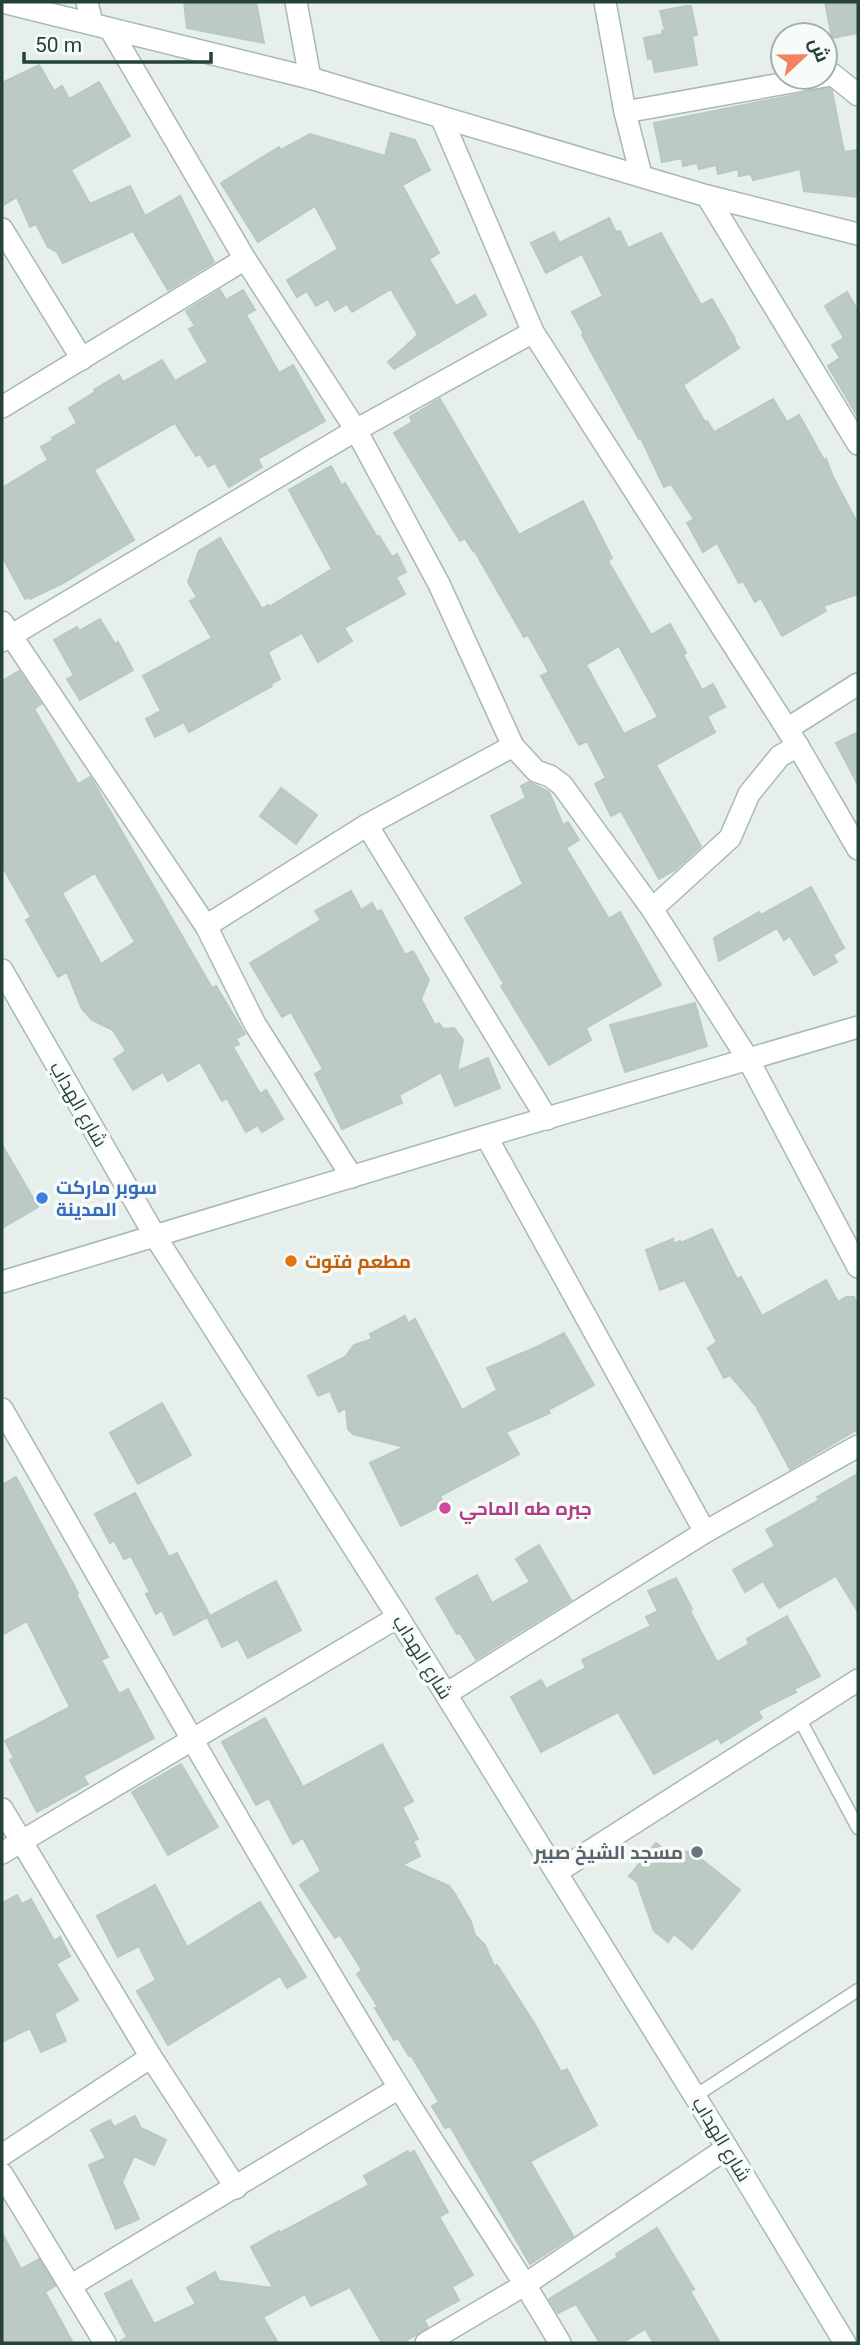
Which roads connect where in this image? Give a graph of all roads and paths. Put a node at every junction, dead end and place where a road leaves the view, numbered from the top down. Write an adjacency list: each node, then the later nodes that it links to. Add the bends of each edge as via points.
1 (2, 2): 5 (street)
2 (87, 2): 5 (street)
3 (296, 2): 6 (street)
4 (605, 2): 10 (street)
5 (101, 26): 6 (street); 16 (street)
6 (310, 78): 11 (street)
7 (839, 80): 9 (street)
8 (769, 86): 10 (street)
9 (858, 95)
10 (625, 112): 12 (street)
11 (442, 119): 12 (street); 17 (street)
12 (641, 175): 13 (street)
13 (707, 196): 15 (street); 21 (street)
14 (2, 229): 18 (street)
15 (858, 234)
16 (245, 259): 18 (street); 20 (street)
17 (533, 332): 20 (street); 24 (street)
18 (82, 359): 19 (street)
19 (2, 407)
20 (356, 430): 22 (street); 25 (street, via 439,584)
21 (858, 444)
22 (5, 633): 29 (street)
23 (858, 684): 24 (street)
24 (792, 737): 27 (street); 28 (street, via 749,794 730,838)
25 (513, 746): 26 (street); 28 (street, via 537,771 562,785)
26 (367, 825): 29 (street); 33 (street)
27 (858, 849)
28 (652, 909): 32 (street)
29 (206, 926): 35 (street, via 255,1024)
30 (2, 970): 36 (street, شارع الهداب)
31 (858, 1027): 32 (street)
32 (748, 1059): 33 (street); 37 (street)
33 (547, 1119): 34 (street)
34 (486, 1136): 35 (street); 41 (street)
35 (352, 1177): 36 (street)
36 (155, 1236): 38 (street); 42 (street, شارع الهداب)
37 (858, 1267)
38 (2, 1282)
39 (2, 1409): 46 (street)
40 (858, 1446): 41 (street)
41 (705, 1532): 44 (street)
42 (398, 1617): 44 (street, شارع الهداب); 46 (street)
43 (858, 1680): 45 (street)
44 (446, 1694): 51 (street, شارع الهداب)
45 (799, 1718): 48 (lane); 51 (street)
46 (192, 1739): 49 (street); 54 (street)
47 (2, 1809): 49 (street)
48 (858, 1828)
49 (20, 1841): 50 (street); 53 (street)
50 (2, 1853)
51 (557, 1872): 55 (street, شارع الهداب)
52 (858, 1990): 55 (lane)
53 (151, 2057): 57 (street); 59 (street)
54 (399, 2088): 59 (street); 60 (street)
55 (695, 2096): 56 (street, شارع الهداب)
56 (727, 2148): 60 (street); 65 (street, شارع الهداب)
57 (2, 2155)
58 (2, 2174): 61 (street)
59 (236, 2188): 61 (street)
60 (526, 2284): 63 (street); 64 (street)
61 (70, 2286): 62 (street)
62 (105, 2343)
63 (426, 2343)
64 (560, 2343)
65 (845, 2343)

